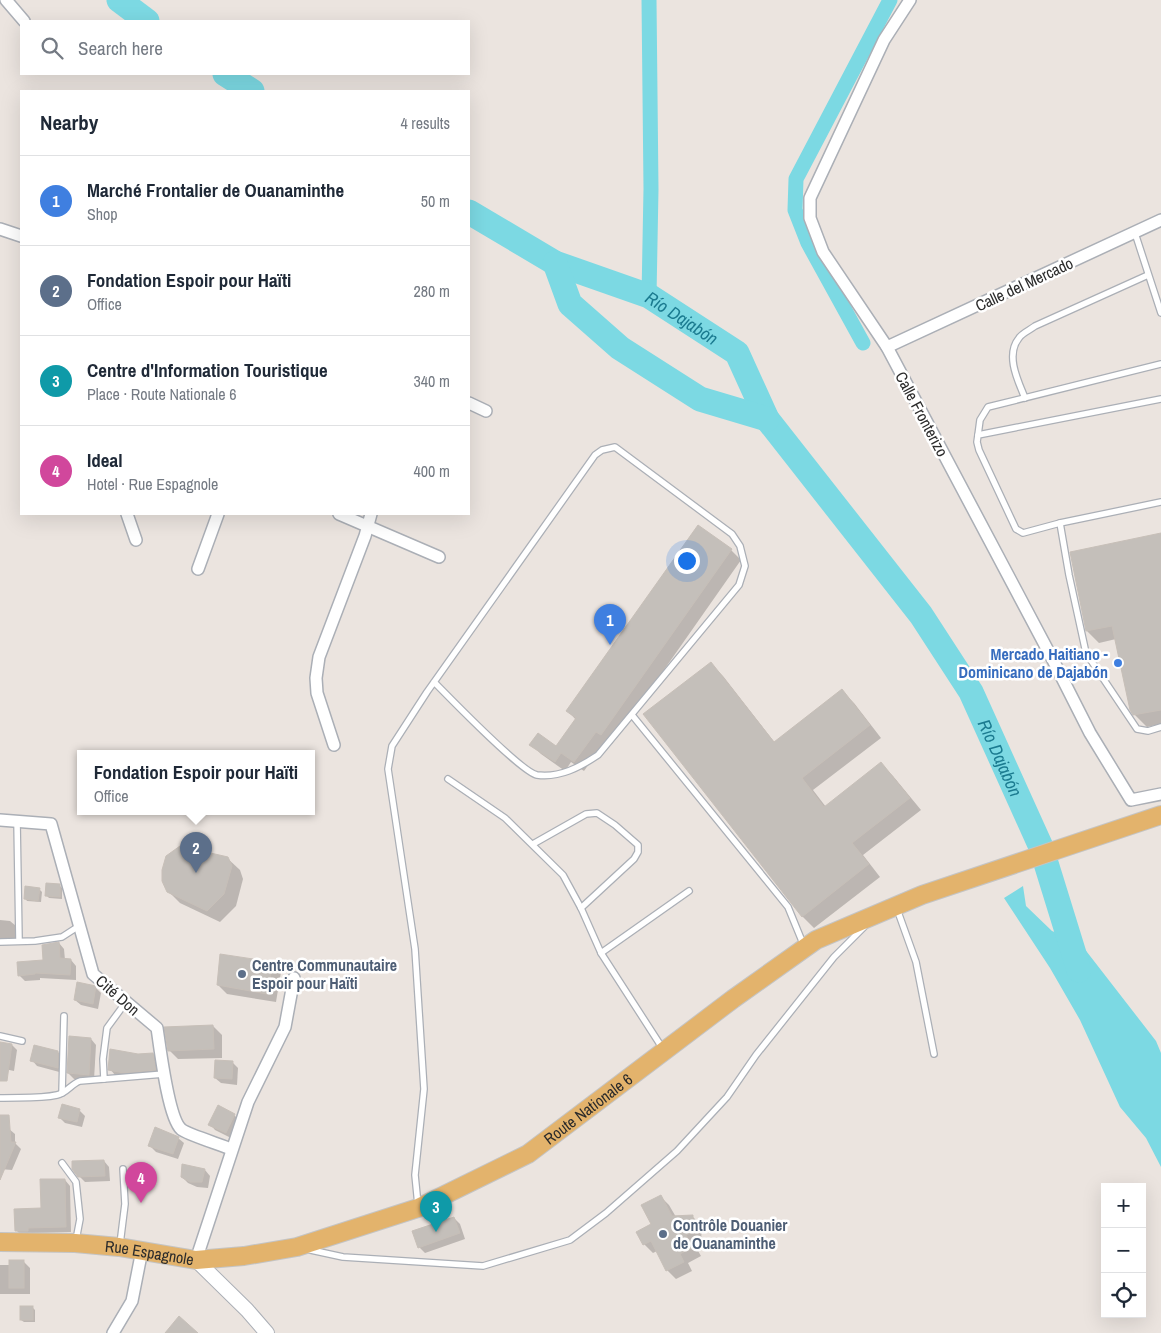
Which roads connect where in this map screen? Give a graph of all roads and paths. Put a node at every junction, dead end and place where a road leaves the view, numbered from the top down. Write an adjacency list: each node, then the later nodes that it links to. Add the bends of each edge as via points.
1 (6, 0): 3 (street)
2 (910, 0): 10 (street, Calle Fronterizo, via 884,40 810,198 810,218 824,252)
3 (23, 20)
4 (1161, 220): 6 (street, Calle del Mercado)
5 (0, 229): 7 (street)
6 (1135, 233): 8 (lane); 10 (street, Calle del Mercado)
7 (20, 236)
8 (1148, 275): 9 (lane); 12 (lane, via 1035,326 1019,337 1013,359)
9 (1161, 313)
10 (887, 348): 32 (street, Calle Fronterizo, via 1090,733 1131,800)
11 (1161, 364): 12 (lane)
12 (1024, 398): 16 (lane, via 988,407 980,420)
13 (1161, 399): 16 (lane)
14 (470, 403): 15 (street)
15 (486, 411)
16 (978, 435): 22 (lane, via 979,450 1016,529 1022,533)
17 (1161, 502): 22 (lane)
18 (127, 515): 24 (street)
19 (218, 515): 26 (street)
20 (341, 515): 23 (street)
21 (371, 515): 23 (street)
22 (1060, 523): 29 (lane, via 1086,653 1137,729)
23 (368, 526): 25 (street); 30 (street, via 319,657 317,693)
24 (136, 540)
25 (439, 557)
26 (198, 569)
27 (434, 682): 28 (lane, via 510,756 535,775 556,775 580,768 598,755); 28 (lane, via 595,455 615,448 732,534 740,546 745,566 739,585); 60 (lane, via 392,746 388,769 415,949 424,1089 415,1175)
28 (632, 715): 44 (lane, via 788,907)
29 (1161, 728)
30 (334, 745)
31 (448, 779): 36 (lane, via 505,818)
32 (1161, 794)
33 (1161, 815): 38 (main road, Route Nationale 6, via 922,895)
34 (0, 820): 35 (street, Cité Don)
35 (17, 821): 41 (street, Cité Don, via 51,824); 42 (lane)
36 (533, 844): 39 (lane, via 563,875); 39 (lane, via 586,814 597,814 638,845 634,859)
37 (689, 891): 45 (lane)
38 (896, 907): 40 (main road, Route Nationale 6); 52 (lane, via 916,962)
39 (581, 908): 45 (lane)
40 (873, 917): 44 (main road, Route Nationale 6, via 816,940); 64 (lane, via 834,957 727,1097 677,1151 570,1240 483,1266 343,1257)
41 (80, 926): 42 (lane, via 62,937); 47 (street, Cité Don, via 94,974)
42 (19, 940): 43 (lane)
43 (0, 942)
44 (805, 948): 51 (main road, Route Nationale 6)
45 (601, 953): 51 (lane)
46 (294, 978): 57 (street, via 285,1027 248,1102)
47 (126, 1002): 53 (street, Cité Don, via 157,1028); 54 (lane, via 107,1028)
48 (64, 1016): 55 (lane)
49 (0, 1036): 50 (lane)
50 (22, 1041)
51 (664, 1051): 60 (main road, Route Nationale 6, via 528,1154)
52 (934, 1054)
53 (164, 1074): 54 (lane); 57 (street, Cité Don, via 174,1119 181,1129)
54 (104, 1079): 55 (lane, via 74,1083)
55 (62, 1093): 56 (lane)
56 (0, 1098)
57 (231, 1149): 66 (street)
58 (62, 1163): 62 (lane, via 76,1182 80,1219)
59 (124, 1169): 63 (lane, via 125,1204)
60 (418, 1208): 64 (main road, Route Nationale 6)
61 (0, 1242): 62 (main road, Rue Espagnole)
62 (76, 1242): 63 (main road, Rue Espagnole)
63 (119, 1247): 65 (main road, Rue Espagnole)
64 (297, 1247): 66 (main road, Route Nationale 6)
65 (142, 1250): 66 (main road, Rue Espagnole); 67 (street, via 132,1301)
66 (196, 1260): 68 (street, Rue Espagnole)
67 (113, 1333)
68 (267, 1333)

